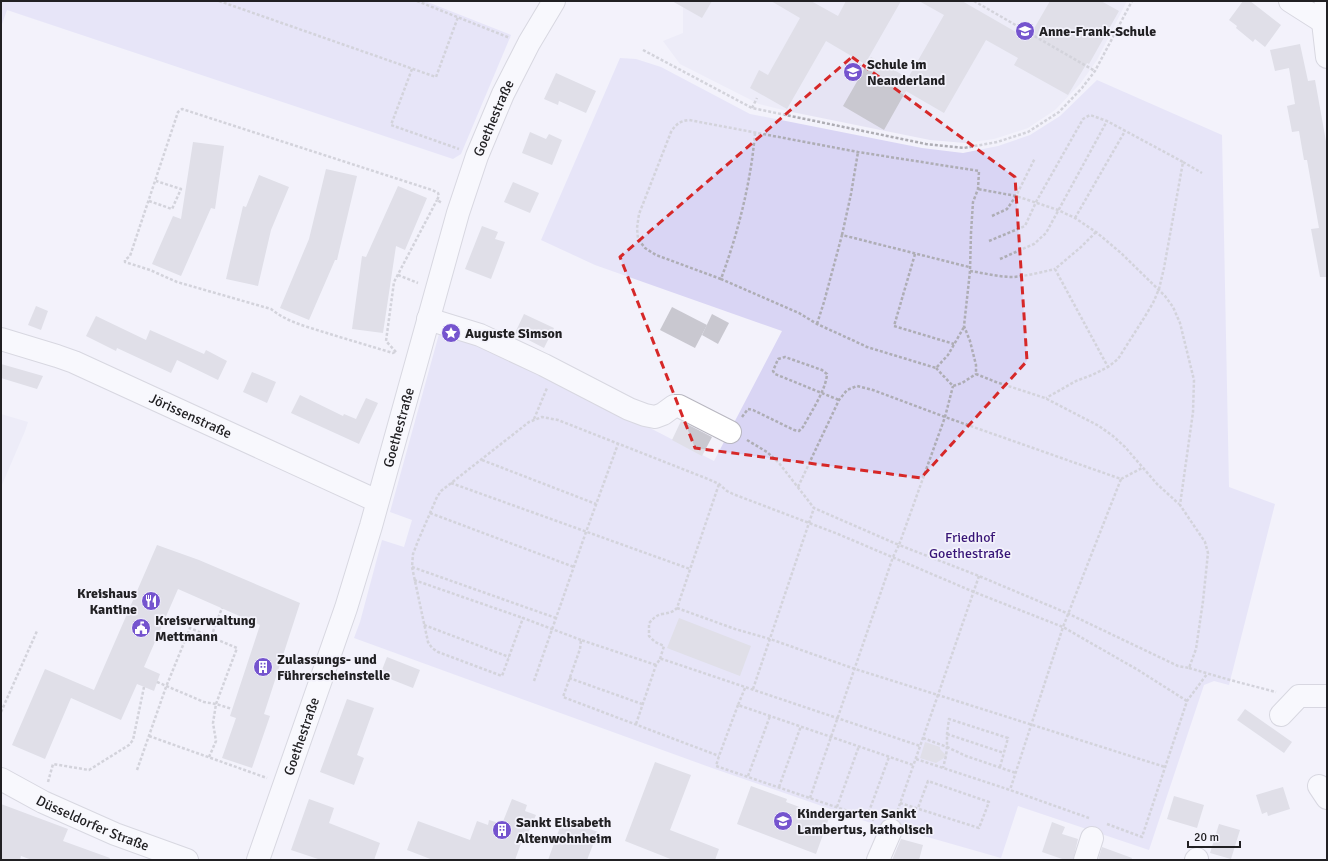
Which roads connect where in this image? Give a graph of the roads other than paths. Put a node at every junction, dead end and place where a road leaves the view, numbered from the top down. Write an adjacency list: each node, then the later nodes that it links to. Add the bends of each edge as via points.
1 (554, 1): 6 (street, Goethestraße, via 527,46 503,94 477,156)
2 (1290, 1): 4 (street)
3 (1326, 1): 4 (street)
4 (1323, 22): 5 (street)
5 (1327, 57)
6 (428, 319): 8 (street, via 480,335 629,409 655,417 674,406 679,406); 9 (street, Goethestraße)
7 (1, 339): 9 (street, Jörissenstraße, via 74,362)
8 (732, 432)
9 (377, 501): 16 (street, Goethestraße, via 346,608)
10 (1327, 696): 11 (street, via 1299,696)
11 (1281, 715)
12 (1, 779): 15 (street, Düsseldorfer Straße, via 44,802 115,834)
13 (1096, 827): 18 (street)
14 (891, 828): 17 (street)
15 (187, 860)
16 (258, 860)
17 (878, 860)
18 (1085, 860)

